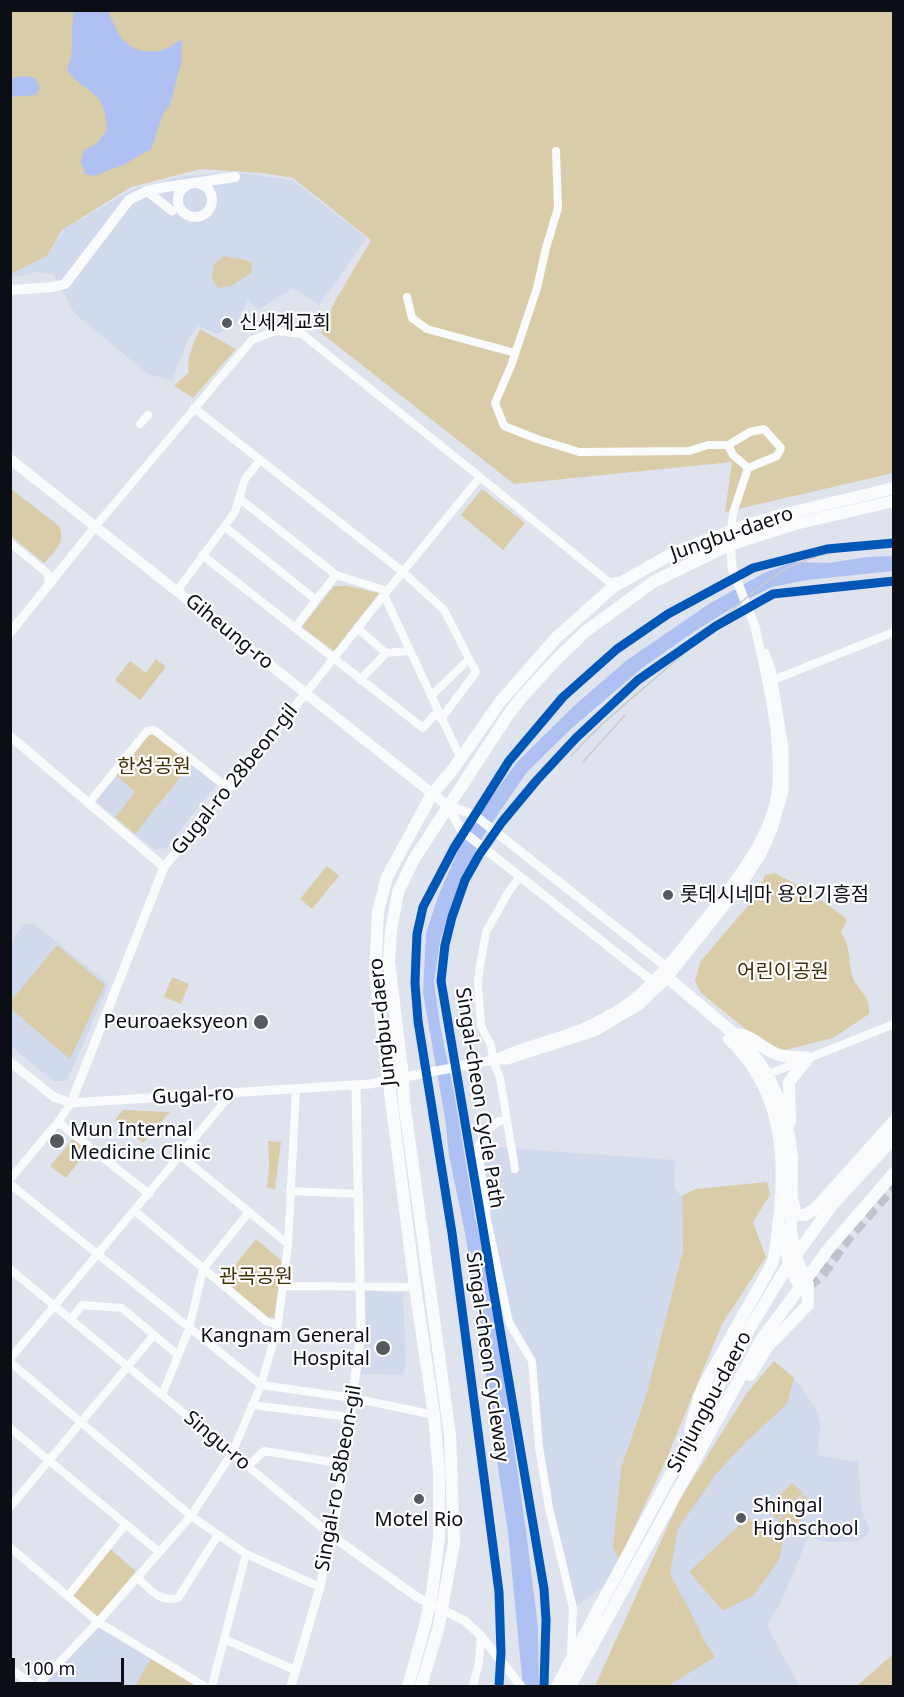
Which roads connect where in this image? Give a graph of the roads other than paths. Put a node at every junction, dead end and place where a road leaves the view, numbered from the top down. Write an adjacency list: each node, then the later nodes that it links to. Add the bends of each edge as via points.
1 (556, 151): 7 (street, via 558,208)
2 (235, 177): 3 (main road)
3 (147, 191): 4 (street); 5 (main road, via 129,200 65,284)
4 (172, 211)
5 (10, 290)
6 (407, 297): 7 (street, via 412,318 427,329)
7 (515, 353): 11 (street, via 495,404 504,426 579,452 689,451 708,445)
8 (194, 408): 13 (street); 15 (street, via 252,340 275,331 302,334); 19 (street)
9 (148, 415): 10 (street)
10 (140, 424)
11 (728, 445): 14 (street); 14 (street, via 764,429 775,440 781,448 777,456)
12 (10, 459): 19 (main road, Giheung-ro)
13 (260, 460): 17 (street, via 245,479); 25 (street)
14 (748, 468): 21 (street)
15 (480, 477): 25 (street); 28 (street)
16 (894, 488): 21 (main road, Jungbu-daero)
17 (239, 498): 20 (street); 26 (street)
18 (894, 501): 23 (main road, Jungbu-daero, via 795,524)
19 (95, 526): 29 (street); 30 (main road, Giheung-ro)
20 (225, 527): 24 (street); 33 (street)
21 (731, 531): 23 (street, Gugal-ro); 27 (main road, Jungbu-daero, via 675,552)
22 (10, 543): 29 (street, via 46,573)
23 (729, 545): 43 (street, Gugal-ro, via 732,568 771,669); 52 (main road, Jungbu-daero, via 653,582 585,632 522,697)
24 (202, 555): 30 (street); 34 (street)
25 (403, 572): 31 (street); 41 (street, via 444,610)
26 (336, 575): 31 (street); 33 (street)
27 (626, 580): 28 (street); 32 (main road, Jungbu-daero)
28 (609, 582): 32 (street)
29 (47, 588): 37 (street)
30 (177, 591): 44 (main road, Giheung-ro)
31 (385, 593): 35 (street); 38 (street)
32 (601, 598): 48 (main road, Jungbu-daero, via 556,639 500,702)
33 (316, 600): 34 (street)
34 (295, 628): 40 (street)
35 (357, 628): 39 (street); 40 (street)
36 (894, 632): 43 (street)
37 (10, 633)
38 (410, 651): 39 (street); 45 (street)
39 (386, 652): 42 (street)
40 (333, 659): 42 (street); 44 (street)
41 (469, 659): 45 (street); 46 (street, via 476,672)
42 (360, 680): 46 (street, via 423,728)
43 (770, 681): 55 (street, Gugal-ro, via 784,748 784,791 778,815 762,854 739,890)
44 (306, 693): 49 (street, Gugal-ro 28beon-gil); 50 (main road, Giheung-ro)
45 (431, 696): 46 (street)
46 (440, 715): 48 (street)
47 (10, 736): 51 (street, Gugal-ro 28beon-gil)
48 (461, 759): 50 (main road, Jungbu-daero)
49 (229, 789): 51 (street, via 154,730 147,730); 53 (street, Gugal-ro 28beon-gil)
50 (432, 794): 52 (main road, Giheung-ro); 63 (main road, Jungbu-daero, via 387,877 378,912 375,975)
51 (89, 803): 53 (street, Gugal-ro 28beon-gil)
52 (448, 806): 54 (street, via 461,830); 55 (street, via 473,814 512,844); 62 (main road, Jungbu-daero, via 414,859 399,892 391,932 389,961)
53 (164, 867): 67 (street, Gugal-ro 28beon-gil)
54 (520, 877): 55 (street); 59 (street, via 486,932 480,965 481,1026)
55 (664, 978): 57 (main road); 59 (street, Gugal-ro, via 639,1006 595,1032 507,1060); 61 (main road)
56 (894, 1024): 58 (street)
57 (734, 1034): 58 (main road, via 745,1034 778,1055); 61 (main road, via 755,1055)
58 (808, 1058): 61 (street); 71 (main road, via 789,1082)
59 (493, 1060): 62 (street, Gugal-ro); 68 (street)
60 (10, 1062): 67 (street, via 54,1096)
61 (762, 1076): 71 (main road, via 780,1100); 81 (main road, via 781,1140)
62 (403, 1077): 63 (street, Gugal-ro); 124 (main road, Jungbu-daero, via 450,1435 454,1543)
63 (388, 1082): 64 (street, Gugal-ro); 90 (main road, Jungbu-daero)
64 (356, 1084): 65 (street, Gugal-ro); 80 (street, Singal-ro 58beon-gil)
65 (296, 1089): 66 (street, Gugal-ro); 78 (street)
66 (232, 1093): 67 (street, Gugal-ro); 73 (street)
67 (71, 1103): 70 (street)
68 (507, 1120): 74 (street); 139 (street, via 489,1128 478,1146 487,1219 509,1322 532,1361 549,1508 573,1608)
69 (894, 1121): 81 (main road, via 815,1209 798,1215)
70 (58, 1122): 76 (street); 79 (street)
71 (788, 1129): 81 (main road, via 792,1158)
72 (894, 1138): 107 (main road, Sinjungbu-daero, via 833,1204 785,1270 744,1338)
73 (181, 1156): 79 (street); 83 (street)
74 (515, 1169)
75 (894, 1173): 107 (main road, Sinjungbu-daero, via 830,1247 761,1340)
76 (10, 1179)
77 (10, 1184): 85 (street)
78 (290, 1191): 80 (street); 84 (street)
79 (149, 1194): 82 (street)
80 (358, 1194): 89 (street, Singal-ro 58beon-gil)
81 (787, 1200): 107 (main road, via 765,1278 699,1397); 107 (main road, via 784,1246 798,1285 808,1285 808,1305 763,1354 719,1428)
82 (135, 1211): 85 (street); 87 (street)
83 (249, 1212): 84 (street); 87 (street)
84 (288, 1244): 88 (street)
85 (97, 1256): 91 (street); 94 (street)
86 (10, 1269): 91 (street, Singu-ro)
87 (203, 1269): 93 (street, via 267,1322); 94 (street)
88 (283, 1286): 89 (street); 93 (street)
89 (360, 1287): 90 (street); 101 (street, Singal-ro 58beon-gil, via 361,1332)
90 (415, 1287): 103 (main road, Jungbu-daero)
91 (55, 1306): 92 (street, Singu-ro); 97 (street)
92 (71, 1319): 95 (street, via 82,1305 122,1308); 98 (street, Singu-ro)
93 (278, 1325): 99 (street)
94 (189, 1329): 96 (street); 99 (street)
95 (154, 1335): 96 (street); 98 (street)
96 (178, 1355): 100 (street)
97 (10, 1360): 105 (street)
98 (128, 1366): 100 (street, Singu-ro); 105 (street)
99 (261, 1385): 101 (street); 102 (street)
100 (162, 1395): 108 (street, Singu-ro)
101 (353, 1398): 103 (street); 104 (street, Singal-ro 58beon-gil)
102 (252, 1405): 104 (street); 108 (street)
103 (434, 1415): 123 (main road, Jungbu-daero, via 439,1537)
104 (350, 1417): 110 (street, Singal-ro 58beon-gil)
105 (81, 1423): 109 (street); 113 (street)
106 (10, 1428): 109 (street)
107 (691, 1452): 138 (main road, Sinjungbu-daero); 139 (main road, Sinjungbu-daero)
108 (232, 1453): 111 (street, Singu-ro); 113 (street)
109 (49, 1461): 112 (street); 114 (street)
110 (344, 1464): 111 (street, via 264,1451); 116 (street, Singal-ro 58beon-gil)
111 (248, 1466): 116 (street, Singu-ro)
112 (10, 1507)
113 (191, 1516): 115 (street); 118 (street)
114 (126, 1524): 118 (street); 122 (street)
115 (218, 1535): 119 (street); 120 (street, via 178,1598 159,1598)
116 (332, 1536): 121 (street, Singal-ro 58beon-gil); 123 (street, Singu-ro)
117 (10, 1547): 122 (street)
118 (159, 1552): 120 (street)
119 (246, 1554): 121 (street); 127 (street)
120 (137, 1577): 125 (street)
121 (320, 1587): 129 (street, Singal-ro 58beon-gil)
122 (68, 1596): 125 (street)
123 (430, 1605): 124 (street, Singu-ro); 134 (main road, Jungbu-daero)
124 (443, 1611): 126 (street, Singu-ro, via 465,1621); 135 (main road, Jungbu-daero)
125 (98, 1622): 130 (street); 131 (street)
126 (481, 1636): 136 (street); 137 (street, Singu-ro)
127 (224, 1639): 129 (street); 132 (street)
128 (10, 1668): 130 (street)
129 (295, 1670): 133 (street, Singal-ro 58beon-gil)
130 (36, 1686)
131 (204, 1686)
132 (212, 1686)
133 (291, 1686)
134 (408, 1686)
135 (421, 1686)
136 (473, 1686)
137 (521, 1686)
138 (557, 1686)
139 (570, 1686)

